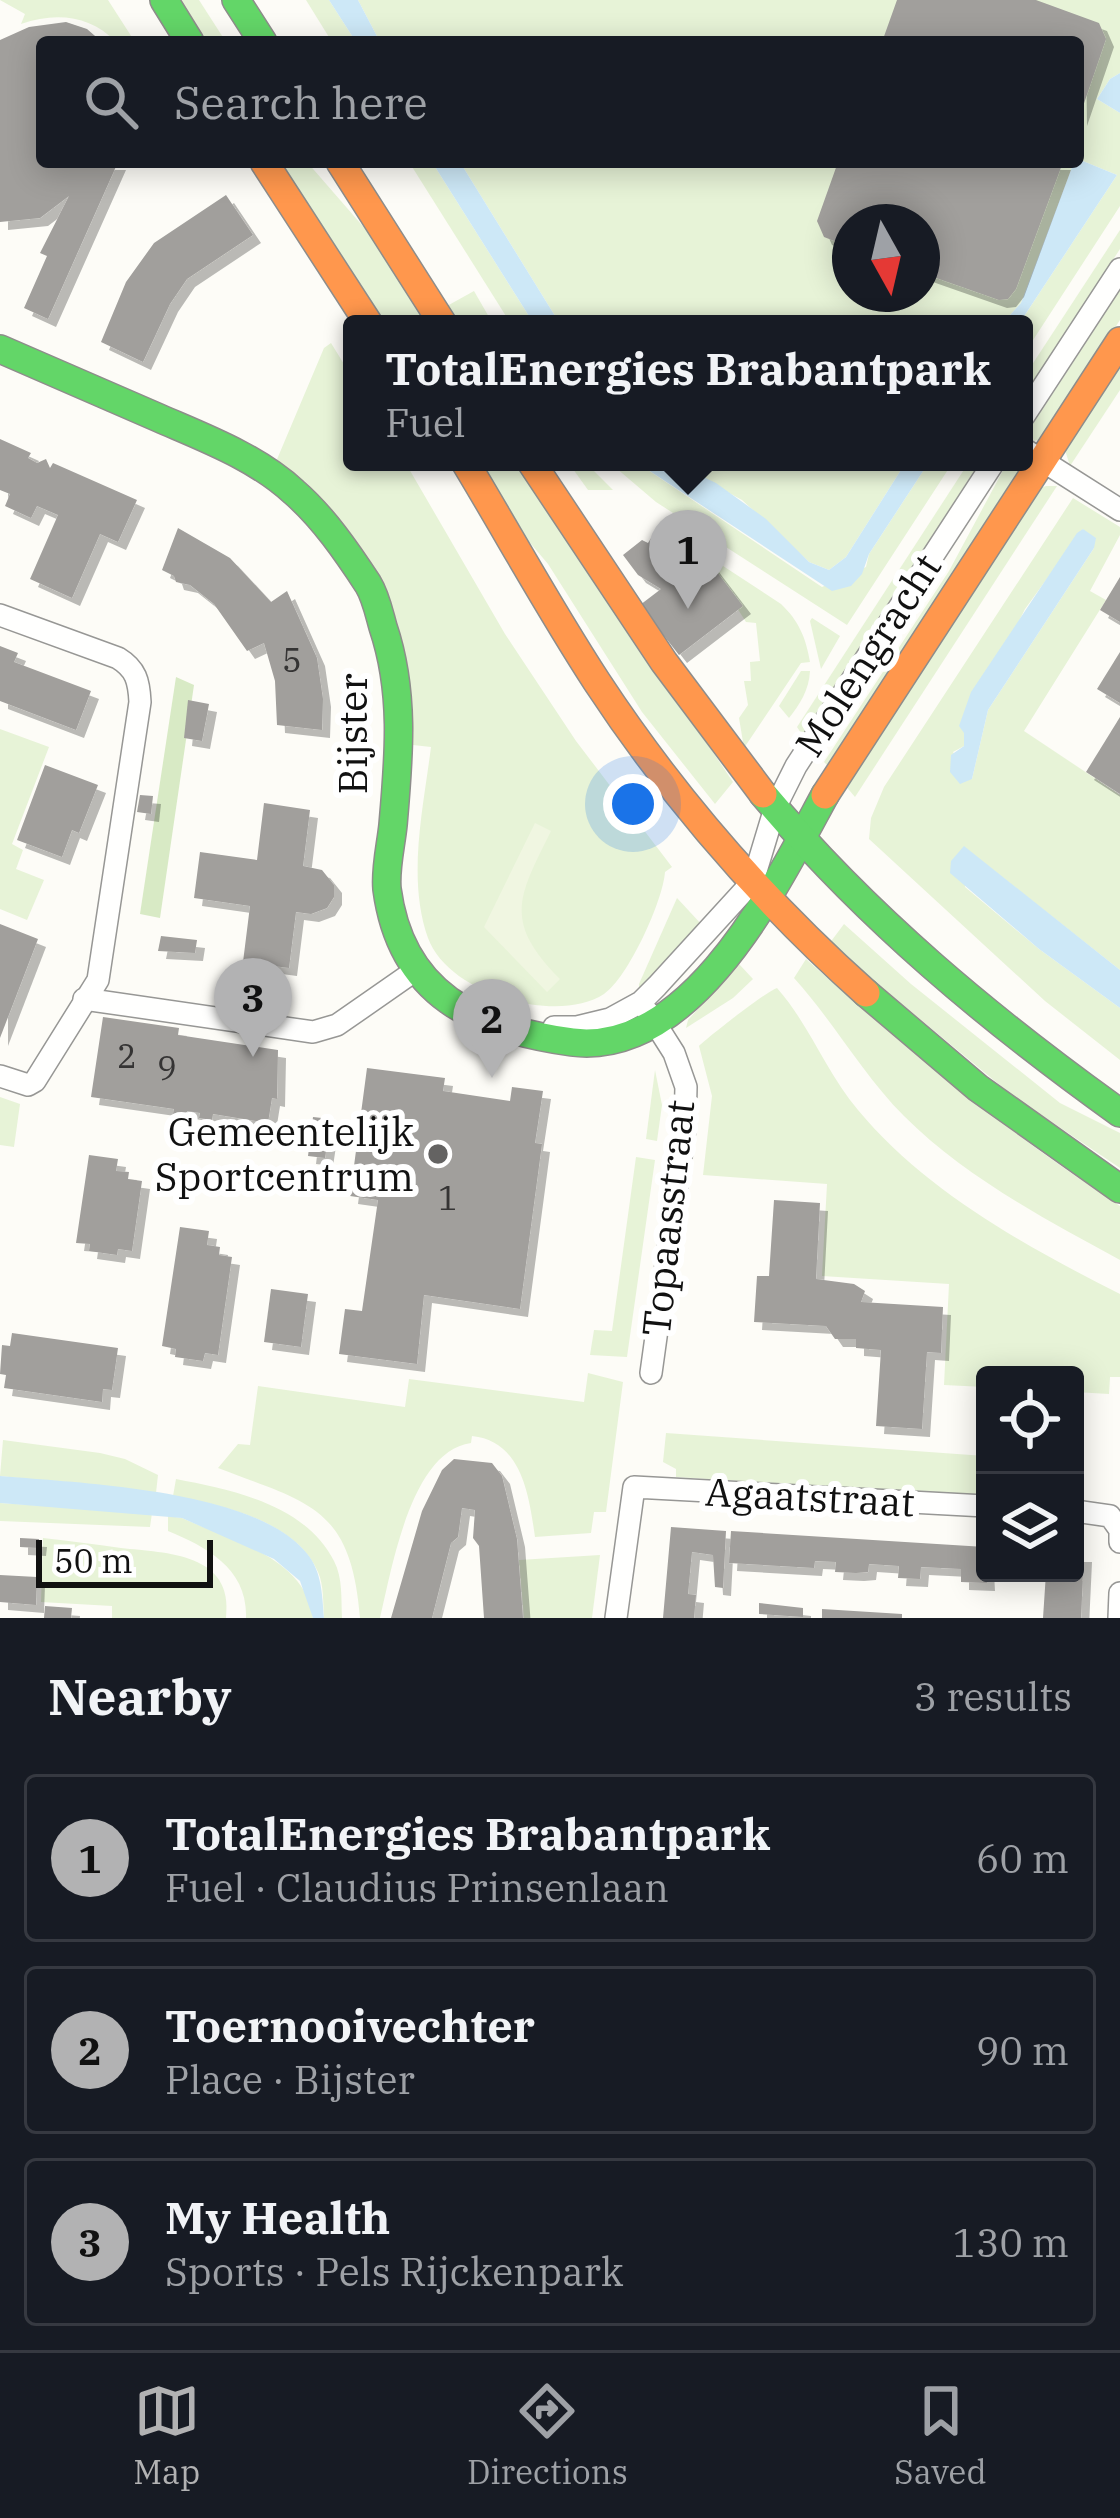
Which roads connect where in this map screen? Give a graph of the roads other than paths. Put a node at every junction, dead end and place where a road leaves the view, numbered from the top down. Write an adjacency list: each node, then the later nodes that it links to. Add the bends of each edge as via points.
1 (164, 0): 3 (main road)
2 (236, 0): 4 (main road)
3 (186, 36)
4 (258, 36)
5 (268, 168): 8 (main road)
6 (344, 168): 9 (main road)
7 (1120, 269): 12 (street)
8 (363, 315)
9 (437, 315)
10 (1120, 341): 13 (main road, Molengracht)
11 (0, 349): 23 (main road, Bijster, via 264,467 349,553 371,589 396,665 400,742 386,887)
12 (1033, 402)
13 (1033, 454): 18 (street)
14 (470, 471): 22 (main road, via 616,711)
15 (537, 471): 20 (main road, via 680,686)
16 (988, 471): 20 (street, Molengracht)
17 (1023, 471): 21 (main road, Molengracht)
18 (1120, 510)
19 (0, 615): 24 (street, via 118,658 139,687 98,980)
20 (775, 808): 21 (main road); 22 (street, Molengracht)
21 (800, 836): 22 (main road, Molengracht); 27 (main road, via 918,955)
22 (761, 890): 25 (main road, Bijster, via 745,934 695,989); 28 (main road, via 880,1006 1022,1124)
23 (416, 970): 24 (street, via 314,1032); 25 (main road, Bijster, via 452,1005 540,1039 615,1041)
24 (84, 999): 26 (street, via 35,1081)
25 (648, 1013): 29 (street, Topaasstraat, via 686,1087)
26 (0, 1076)
27 (1120, 1113)
28 (1120, 1189)
29 (651, 1373)
30 (976, 1506): 34 (street, Agaatstraat, via 634,1487)
31 (1084, 1512): 32 (street, via 1110,1516)
32 (1120, 1542)
33 (1120, 1592): 35 (street)
34 (616, 1618)
35 (1119, 1618)

